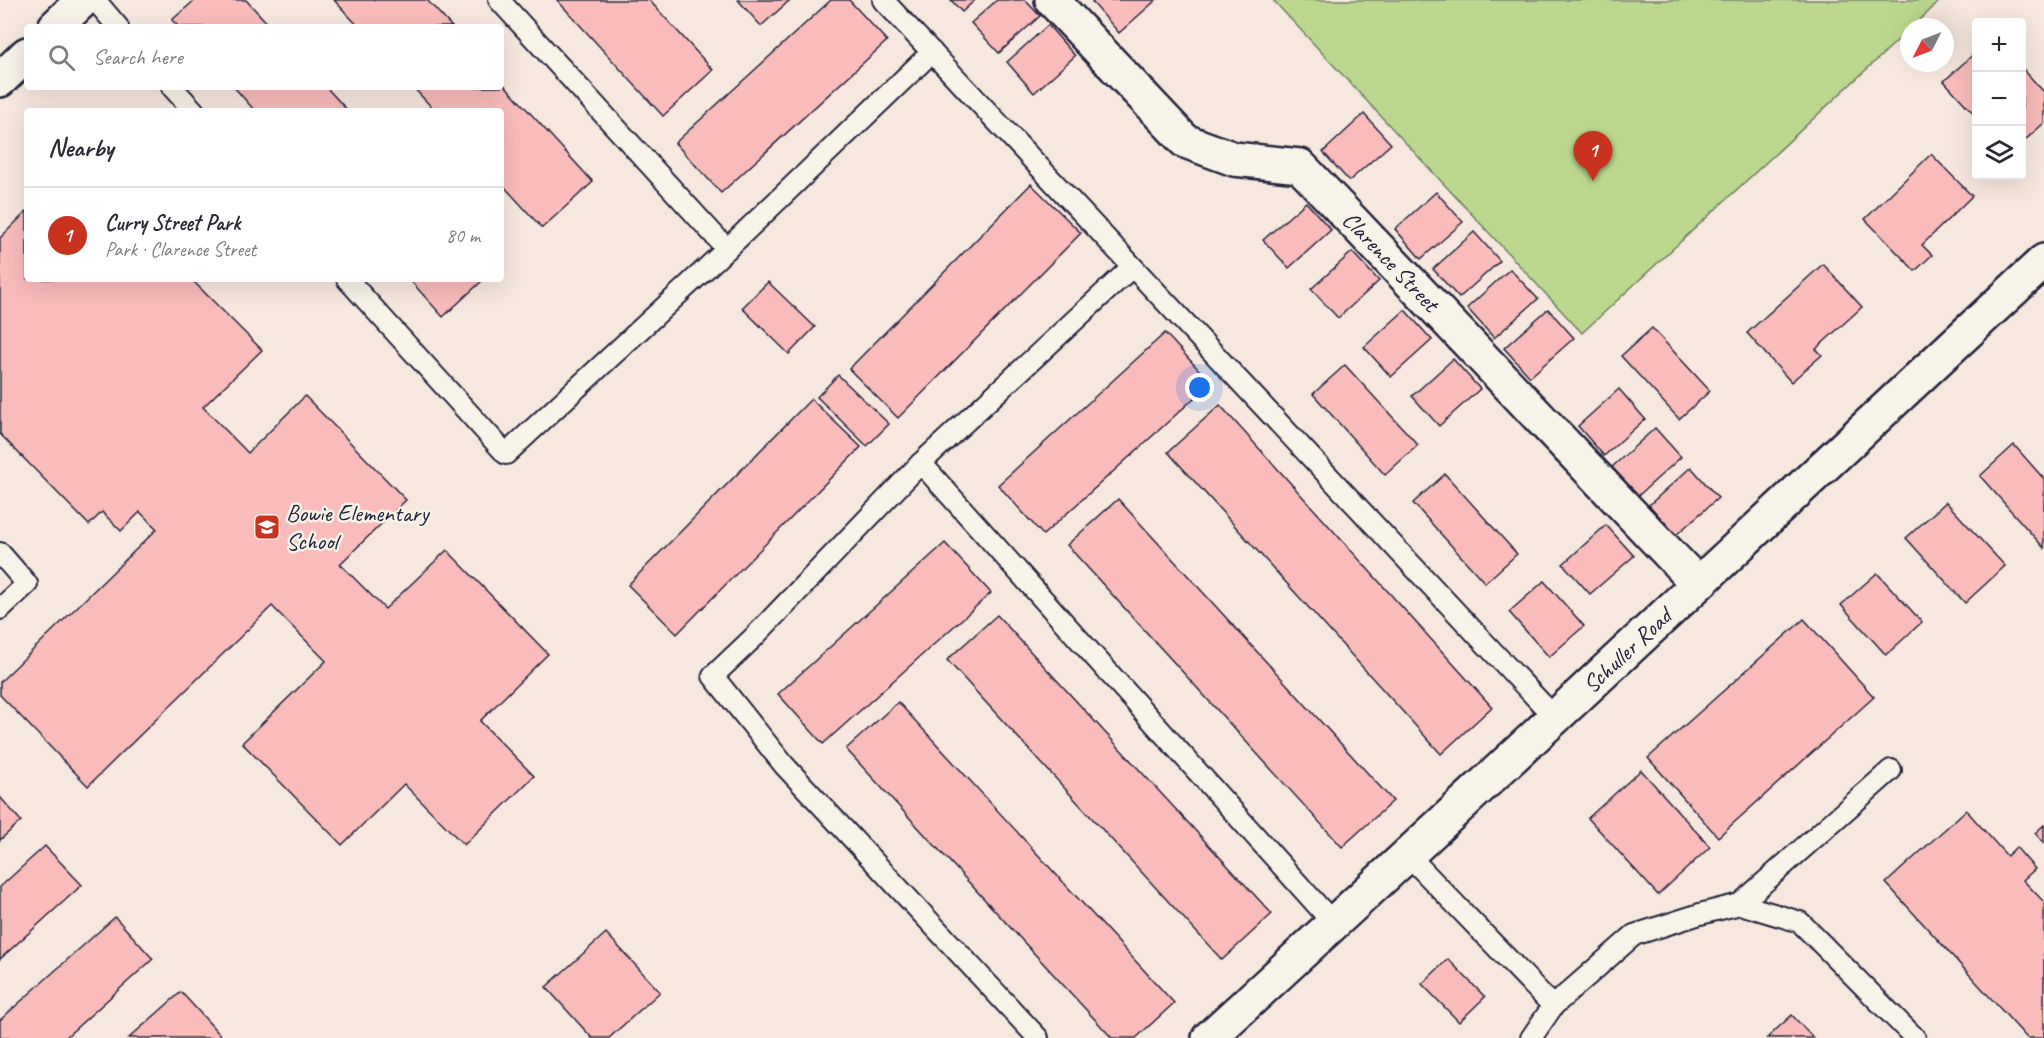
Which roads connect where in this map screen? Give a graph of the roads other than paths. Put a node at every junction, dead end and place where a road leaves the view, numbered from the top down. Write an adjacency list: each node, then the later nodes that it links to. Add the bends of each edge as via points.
1 (83, 0): 6 (street)
2 (95, 0): 7 (lane)
3 (499, 0): 11 (lane)
4 (883, 0): 8 (lane)
5 (1052, 0): 17 (street, Clarence Street, via 1185,141 1234,159 1300,166)
6 (58, 24)
7 (115, 24)
8 (932, 52): 11 (lane); 13 (lane)
9 (175, 90): 10 (lane)
10 (191, 108)
11 (728, 249): 14 (lane, via 506,454)
12 (2044, 261): 17 (street, Schuller Road)
13 (1132, 267): 15 (lane); 19 (lane)
14 (350, 282)
15 (921, 463): 23 (lane); 25 (lane, via 713,676 784,765)
16 (0, 553): 18 (lane, via 27,584)
17 (1697, 583): 19 (street, Schuller Road)
18 (0, 609)
19 (1555, 718): 21 (street, Schuller Road)
20 (1890, 770): 22 (lane)
21 (1408, 855): 23 (street, Schuller Road); 24 (lane)
22 (1740, 904): 24 (lane, via 1634,935); 28 (lane, via 1800,922)
23 (1334, 924): 26 (street, Schuller Road)
24 (1553, 1006): 27 (lane)
25 (1038, 1038)
26 (1209, 1038)
27 (1531, 1038)
28 (1915, 1038)

